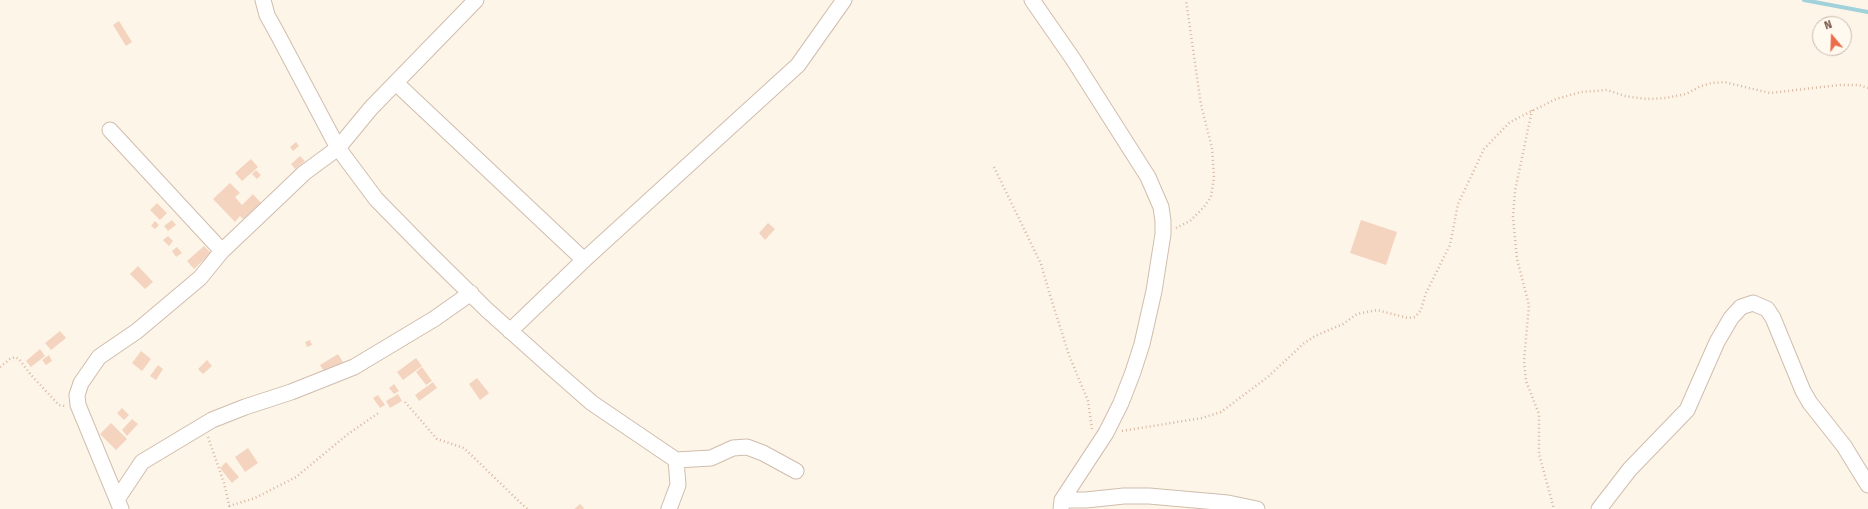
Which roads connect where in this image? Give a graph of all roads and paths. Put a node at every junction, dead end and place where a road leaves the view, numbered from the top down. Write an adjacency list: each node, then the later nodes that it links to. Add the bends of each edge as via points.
1 (263, 0): 10 (street, via 267,15)
2 (476, 0): 6 (street)
3 (844, 0): 14 (street, via 798,65)
4 (1032, 0): 12 (street, via 1148,177 1161,207)
5 (1186, 0): 12 (path, via 1201,105 1212,148 1214,177 1210,197 1204,207 1190,221)
6 (396, 83): 10 (street, via 371,108); 14 (street)
7 (1868, 88): 8 (path, via 1859,85 1839,85 1770,93 1724,82 1701,86 1686,94 1666,98 1646,99 1607,90 1581,92 1556,99)
8 (1532, 110): 22 (path, via 1510,122 1484,149 1458,204 1450,245 1426,293 1421,310 1415,317 1408,318 1377,310 1358,314 1303,344 1269,376 1221,412 1135,430); 32 (path, via 1514,191 1513,217 1517,259 1529,305 1524,360 1526,381 1539,414 1539,454)
9 (110, 130): 13 (street)
10 (338, 148): 13 (street, via 304,173); 15 (street, via 389,213)
11 (994, 167): 22 (path, via 1041,264 1069,355)
12 (1163, 234): 22 (street, via 1142,344 1121,403)
13 (222, 251): 19 (street, via 200,278 137,331 99,357 81,383 77,395)
14 (584, 260): 16 (street)
15 (471, 293): 16 (street); 21 (street, via 434,319 354,367 245,407)
16 (510, 331): 23 (street, via 592,403)
17 (0, 367): 19 (path, via 15,357 59,405)
18 (405, 402): 29 (path, via 437,439 464,448)
19 (78, 405): 26 (street)
20 (380, 412): 28 (path, via 348,434 296,477 255,498)
21 (204, 425): 26 (street, via 142,462); 28 (path)
22 (1099, 432): 27 (street)
23 (676, 460): 24 (street, via 711,458 733,448 747,447); 30 (street, via 678,486)
24 (796, 471)
25 (1868, 485): 33 (street, via 1844,446 1803,391 1767,308 1753,303 1741,307 1731,318 1717,342 1687,410 1630,469)
26 (120, 504)
27 (1062, 504): 31 (street, via 1124,496 1149,496 1228,503)
28 (230, 507)
29 (527, 509)
30 (669, 509)
31 (1256, 509)
32 (1554, 509)
33 (1599, 509)

